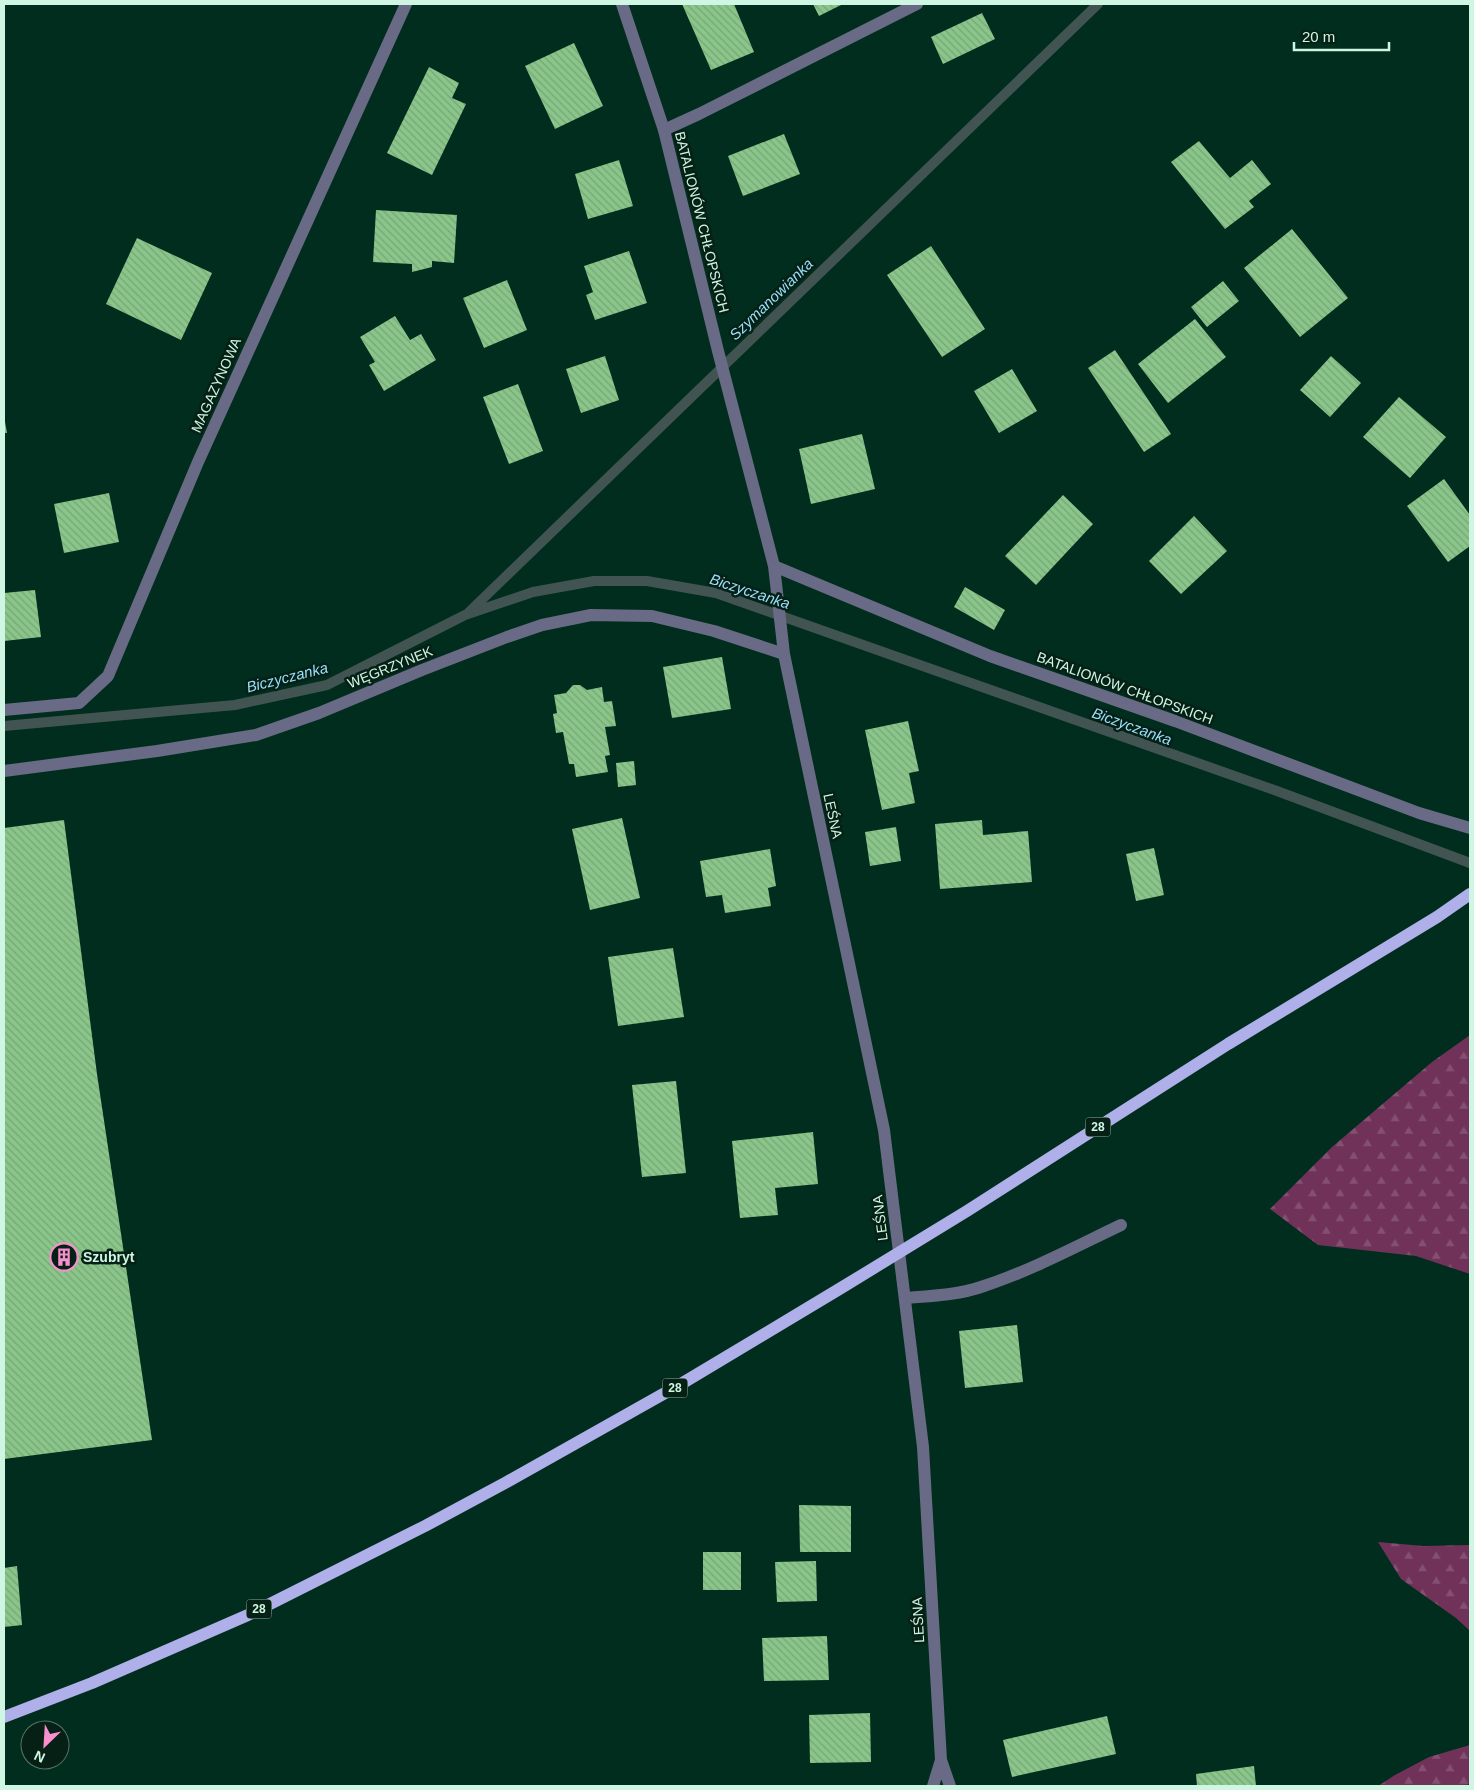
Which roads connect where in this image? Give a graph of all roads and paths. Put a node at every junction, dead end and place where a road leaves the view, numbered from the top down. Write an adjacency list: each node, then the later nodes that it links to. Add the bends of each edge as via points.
1 (406, 4): 7 (street, MAGAZYNOWA, via 198,462 108,676 79,703)
2 (622, 4): 4 (street, BATALIONÓW CHŁOPSKICH)
3 (917, 4): 4 (street)
4 (664, 130): 5 (street, BATALIONÓW CHŁOPSKICH)
5 (774, 566): 6 (street, BATALIONÓW CHŁOPSKICH); 9 (street, BATALIONÓW CHŁOPSKICH, via 990,656 1175,720 1419,814)
6 (784, 654): 8 (street, WĘGRZYNEK, via 714,630 652,616 590,615 507,636 319,713 256,735); 12 (street, LEŚNA, via 884,1130)
7 (4, 710)
8 (4, 771)
9 (1470, 828)
10 (1470, 894): 13 (main road, 28, via 842,1288 505,1483 248,1615 92,1683)
11 (1121, 1225): 12 (street, via 984,1286 953,1294)
12 (905, 1298): 14 (street, LEŚNA, via 923,1447)
13 (4, 1717)
14 (941, 1760): 15 (street, LEŚNA); 16 (street)
15 (933, 1786)
16 (950, 1786)

